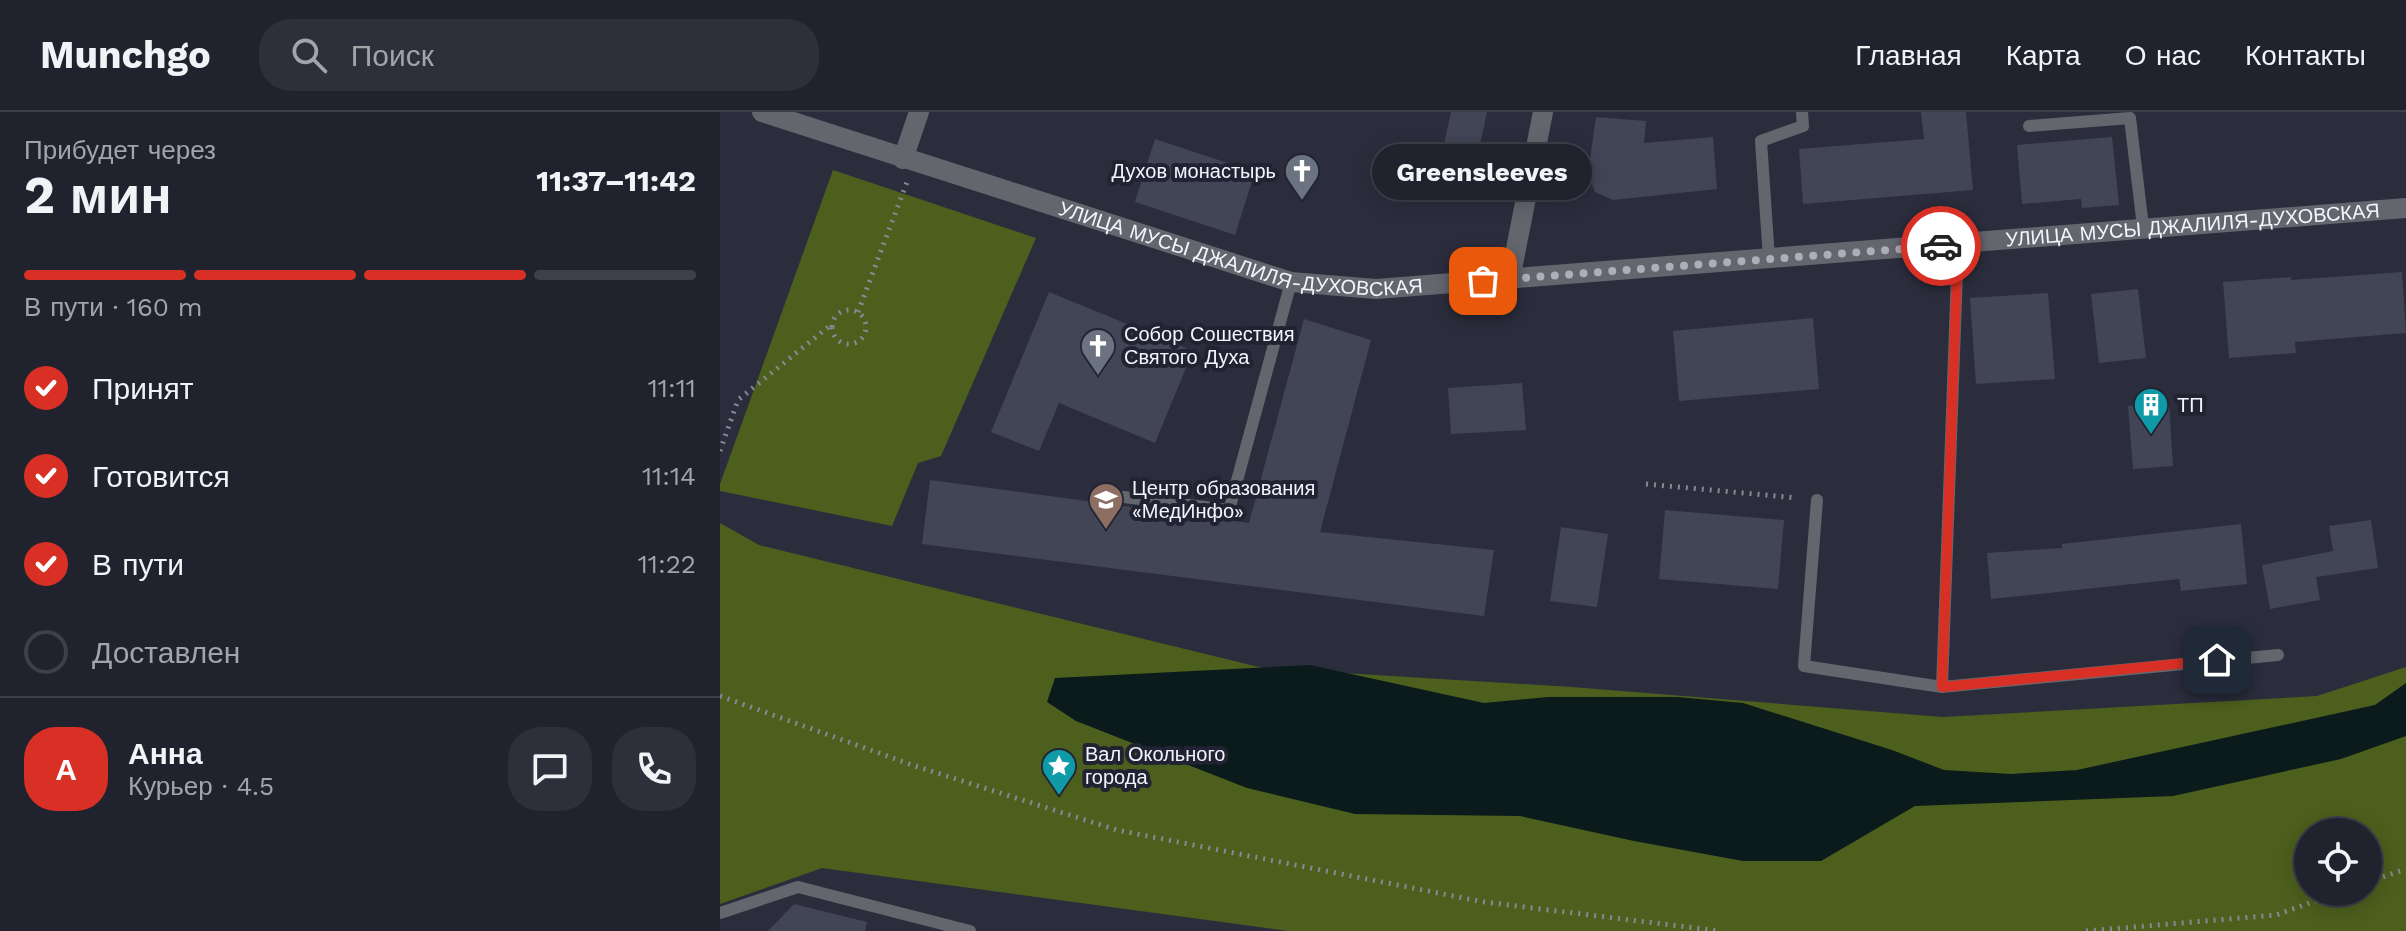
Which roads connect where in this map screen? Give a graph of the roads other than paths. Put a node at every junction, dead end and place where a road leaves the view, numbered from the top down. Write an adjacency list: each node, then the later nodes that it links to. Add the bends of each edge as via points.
1 (762, 112): 6 (street, УЛИЦА МУСЫ ДЖАЛИЛЯ-ДУХОВСКАЯ)
2 (919, 112): 6 (street)
3 (1543, 112): 11 (street)
4 (1802, 112): 10 (lane, via 1803,126 1761,141)
5 (2029, 126): 8 (lane, via 2130,118)
6 (909, 160): 12 (street, УЛИЦА МУСЫ ДЖАЛИЛЯ-ДУХОВСКАЯ)
7 (2406, 208): 8 (street, УЛИЦА МУСЫ ДЖАЛИЛЯ-ДУХОВСКАЯ)
8 (2143, 227): 9 (street, УЛИЦА МУСЫ ДЖАЛИЛЯ-ДУХОВСКАЯ)
9 (1958, 245): 10 (street, УЛИЦА МУСЫ ДЖАЛИЛЯ-ДУХОВСКАЯ); 16 (lane)
10 (1769, 259): 11 (street, УЛИЦА МУСЫ ДЖАЛИЛЯ-ДУХОВСКАЯ)
11 (1510, 279): 12 (street, УЛИЦА МУСЫ ДЖАЛИЛЯ-ДУХОВСКАЯ, via 1376,289)
12 (1291, 282): 13 (lane, via 1229,510)
13 (1124, 497)
14 (1817, 500): 16 (lane, via 1804,666)
15 (2278, 655): 16 (lane)
16 (1942, 687)
17 (720, 913): 18 (lane, via 798,887)
18 (970, 931)

